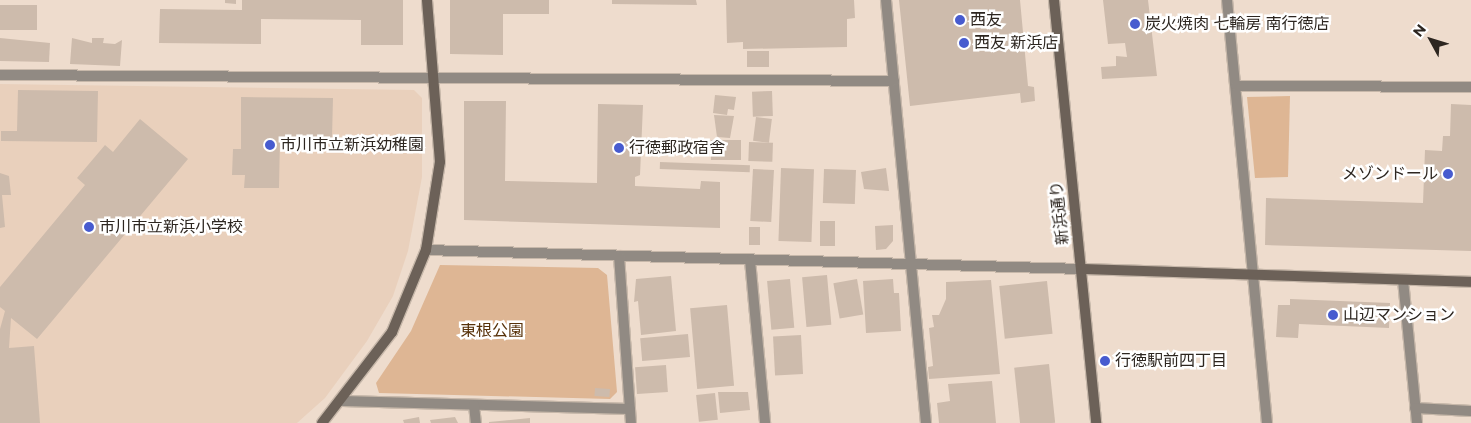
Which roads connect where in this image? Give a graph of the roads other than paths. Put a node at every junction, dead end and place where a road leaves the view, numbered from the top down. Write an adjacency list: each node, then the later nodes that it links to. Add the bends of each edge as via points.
1 (427, 0): 6 (street)
2 (886, 0): 7 (street)
3 (1054, 0): 14 (street, 新浜通り)
4 (1227, 0): 8 (street)
5 (0, 75): 6 (street)
6 (436, 79): 7 (street); 10 (street, via 440,162)
7 (894, 81): 13 (street)
8 (1236, 86): 9 (street); 15 (street)
9 (1471, 87)
10 (426, 250): 11 (street); 18 (street, via 392,332)
11 (619, 256): 12 (street); 21 (street)
12 (750, 260): 13 (street); 26 (street)
13 (911, 264): 14 (street); 27 (street)
14 (1081, 269): 15 (street); 28 (street, 新浜通り)
15 (1253, 274): 16 (street); 29 (street)
16 (1403, 280): 17 (street); 20 (street)
17 (1471, 282)
18 (343, 401): 19 (street); 23 (street)
19 (474, 405): 21 (street); 24 (street)
20 (1415, 408): 22 (street); 30 (street)
21 (630, 409): 25 (street)
22 (1471, 411)
23 (328, 421)
24 (476, 423)
25 (631, 423)
26 (765, 423)
27 (926, 423)
28 (1096, 423)
29 (1267, 423)
30 (1416, 423)

